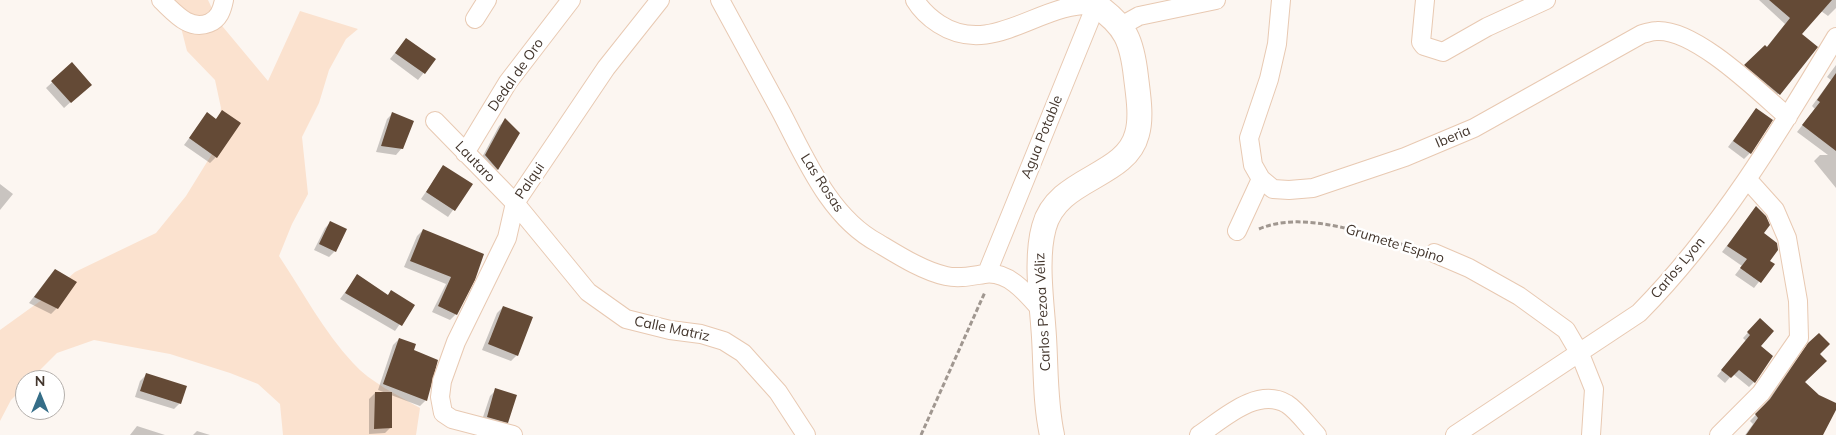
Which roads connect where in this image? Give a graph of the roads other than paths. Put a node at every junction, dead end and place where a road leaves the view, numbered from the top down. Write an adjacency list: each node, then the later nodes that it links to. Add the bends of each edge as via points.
1 (161, 0): 2 (street, via 182,19 202,26 214,21 222,11)
2 (224, 0)
3 (487, 0): 13 (street)
4 (571, 0): 18 (street, Dedal de Oro, via 508,82)
5 (660, 0): 21 (street, Palqui, via 606,68)
6 (720, 0): 24 (street, Las Rosas, via 809,164 849,222 876,242 946,276 962,278)
7 (915, 0): 12 (street, via 931,19 946,28 978,36 1012,29 1060,7)
8 (1216, 0): 14 (street, via 1139,16)
9 (1281, 0): 19 (street, via 1277,44 1269,79 1249,138 1253,165)
10 (1425, 0): 11 (street, via 1422,42 1424,46 1443,52)
11 (1546, 0)
12 (1096, 2): 14 (main road, Carlos Pezoa Véliz); 24 (street, Agua Potable)
13 (475, 19)
14 (1121, 26): 25 (main road, Carlos Pezoa Véliz, via 1134,54 1138,132 1125,156 1067,192 1054,206 1044,225 1040,247)
15 (1836, 37): 16 (street, Carlos Lyon)
16 (1788, 116): 19 (street, Iberia, via 1708,49 1675,33 1658,30 1642,34 1474,128 1405,157 1313,188 1273,189); 20 (street, Carlos Lyon)
17 (435, 121): 18 (street, Lautaro)
18 (465, 153): 21 (street, Lautaro)
19 (1261, 180): 22 (street)
20 (1748, 180): 26 (street, Carlos Lyon, via 1664,287 1639,313); 34 (street, via 1775,210 1787,238 1798,301 1799,338 1761,393)
21 (515, 203): 27 (street, Palqui, via 507,238 456,342 442,381 440,397 443,413 452,419); 28 (street, Calle Matriz, via 588,292 607,307 626,319 645,325 724,340 743,353 778,392)
22 (1237, 231)
23 (1434, 253): 26 (street, Grumete Espino, via 1519,296 1566,330)
24 (987, 273): 25 (street, Las Rosas, via 1003,276 1015,284)
25 (1042, 311): 29 (main road, Carlos Pezoa Véliz)
26 (1580, 354): 32 (street, Carlos Lyon); 33 (street, Grumete Espino, via 1594,390)
27 (513, 435)
28 (806, 435)
29 (1052, 435)
30 (1199, 435): 31 (street, via 1245,404 1261,400 1287,404)
31 (1316, 435)
32 (1455, 435)
33 (1591, 435)
34 (1719, 435)

